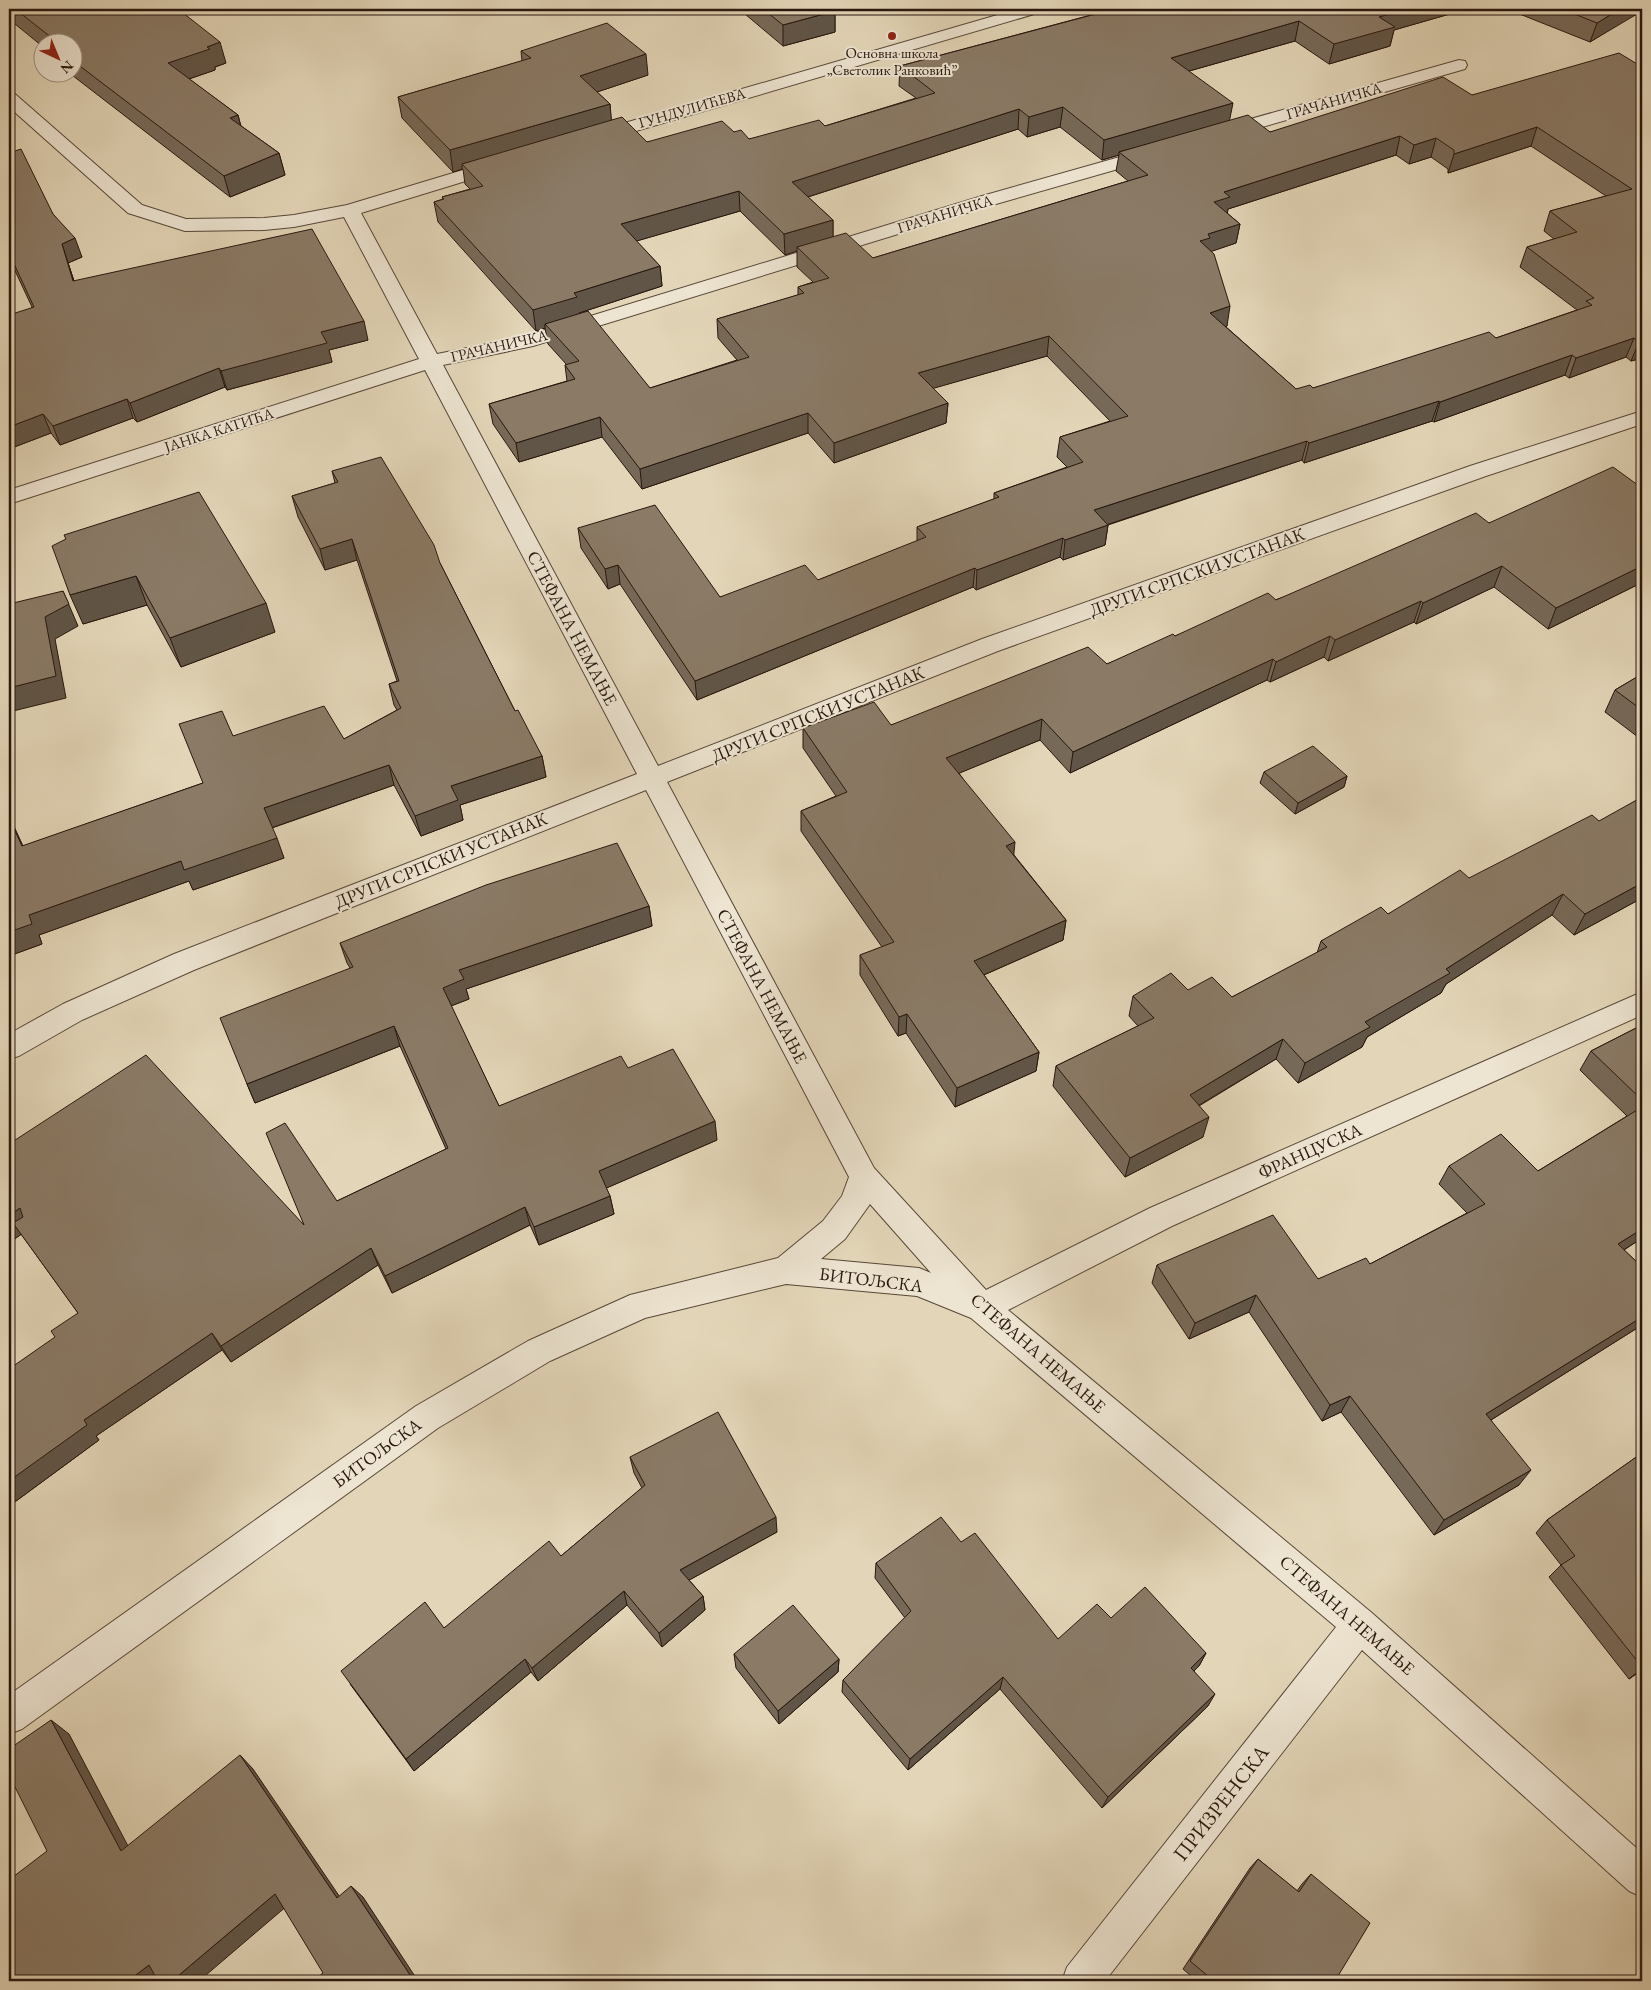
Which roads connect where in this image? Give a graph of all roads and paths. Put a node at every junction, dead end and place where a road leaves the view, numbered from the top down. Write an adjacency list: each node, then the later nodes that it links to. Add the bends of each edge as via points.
1 (30, 9): 3 (street)
2 (1035, 9): 7 (street, ГУНДУЛИЋЕВА)
3 (9, 15)
4 (1459, 65): 6 (street, ГРАЧАНИЧКА)
5 (9, 98): 10 (street, via 135,209 157,218 184,225 264,224)
6 (1200, 140)
7 (579, 142)
8 (1171, 148): 11 (street, ГРАЧАНИЧКА, via 989,200 526,342)
9 (512, 162): 10 (street)
10 (350, 210): 11 (street, СТЕФАНА НЕМАЊЕ)
11 (430, 362): 13 (street, ЈАНКА КАТИЋА); 14 (street, СТЕФАНА НЕМАЊЕ)
12 (1642, 417): 14 (street, ДРУГИ СРПСКИ УСТАНАК, via 1413,494 990,645 661,776)
13 (9, 497)
14 (650, 777): 16 (street, ДРУГИ СРПСКИ УСТАНАК, via 184,962 109,995); 17 (street, СТЕФАНА НЕМАЊЕ)
15 (1642, 1002): 19 (street, ФРАНЦУСКА, via 1161,1217)
16 (9, 1048)
17 (864, 1178): 18 (street, БИТОЉСКА, via 855,1203 834,1230); 19 (street, СТЕФАНА НЕМАЊЕ)
18 (786, 1270): 19 (street, БИТОЉСКА, via 919,1282); 21 (street, БИТОЉСКА, via 641,1305 539,1351 427,1417)
19 (982, 1308): 20 (street, СТЕФАНА НЕМАЊЕ)
20 (1360, 1625): 22 (street, СТЕФАНА НЕМАЊЕ); 23 (street, ПРИЗРЕНСКА)
21 (9, 1716)
22 (1642, 1878)
23 (1081, 1981)

